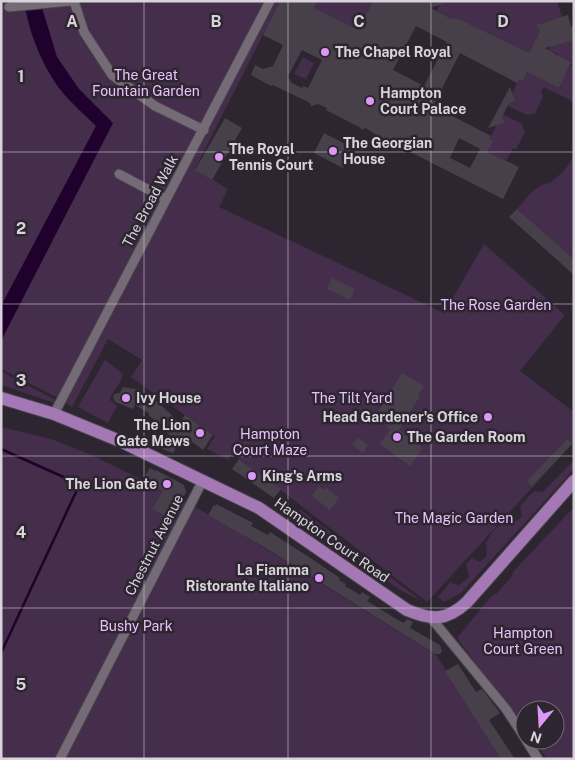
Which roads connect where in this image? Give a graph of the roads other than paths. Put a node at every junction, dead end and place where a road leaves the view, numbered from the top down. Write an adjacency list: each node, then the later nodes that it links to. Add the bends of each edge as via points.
1 (72, 1): 3 (street); 4 (street, via 84,32 112,75 155,106)
2 (270, 1): 4 (street, The Broad Walk)
3 (9, 6)
4 (204, 130): 6 (street, The Broad Walk)
5 (119, 174): 6 (street)
6 (166, 199): 8 (street, The Broad Walk)
7 (1, 398): 8 (main road, Hampton Court Road)
8 (54, 414): 9 (main road, Hampton Court Road)
9 (203, 480): 11 (main road, Hampton Court Road, via 259,508 407,610); 13 (street, Chestnut Avenue)
10 (574, 482): 11 (main road, via 467,602 454,613)
11 (432, 618): 12 (street)
12 (515, 722)
13 (60, 758)

